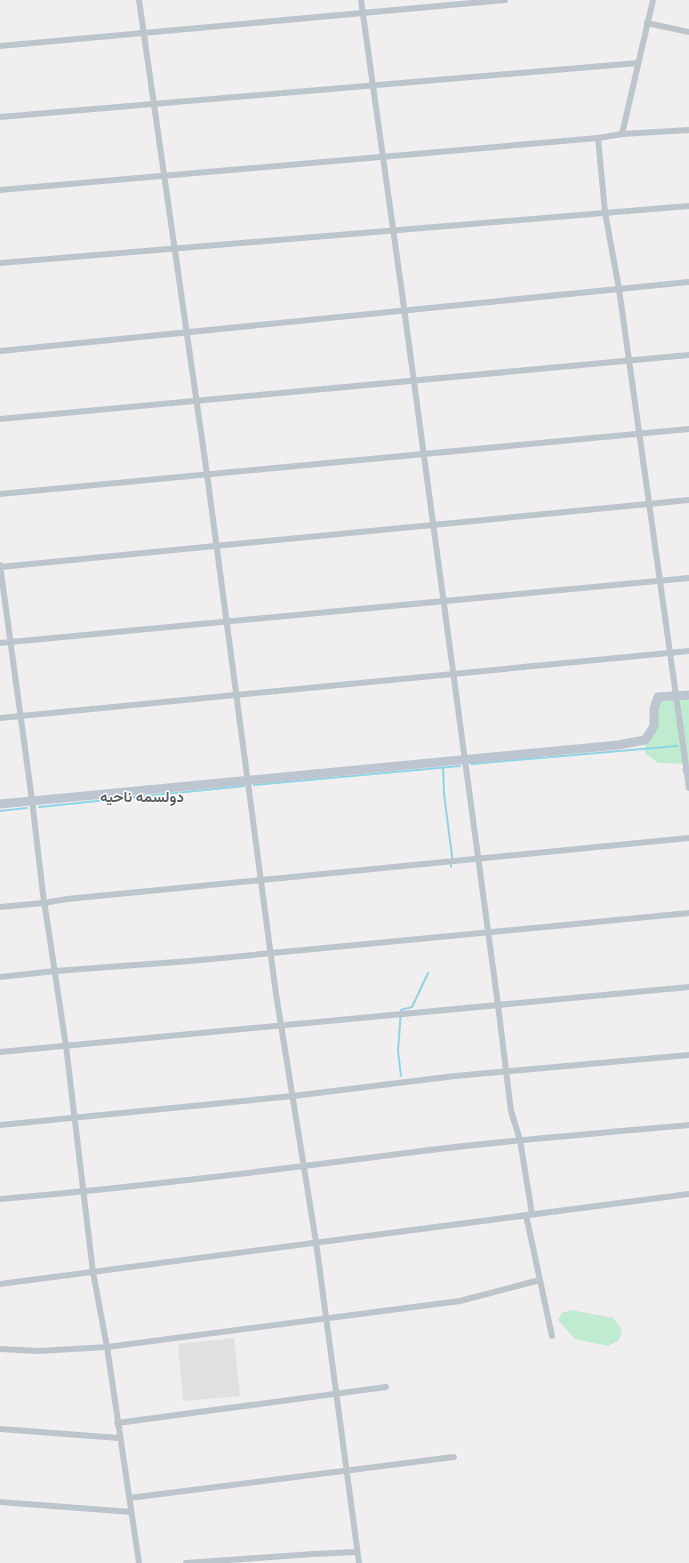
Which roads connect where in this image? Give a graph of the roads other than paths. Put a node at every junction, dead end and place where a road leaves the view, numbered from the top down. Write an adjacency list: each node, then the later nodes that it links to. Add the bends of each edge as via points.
1 (140, 0): 7 (street)
2 (361, 0): 5 (street)
3 (505, 0): 5 (street)
4 (653, 0): 6 (street)
5 (363, 13): 7 (street); 11 (street)
6 (647, 23): 8 (street); 10 (street)
7 (144, 32): 9 (street); 12 (street)
8 (689, 32)
9 (0, 46)
10 (638, 63): 11 (street); 15 (street)
11 (373, 84): 12 (street); 17 (street)
12 (154, 104): 13 (street); 18 (street)
13 (0, 117)
14 (689, 130): 15 (street)
15 (622, 134): 16 (street)
16 (598, 138): 17 (street); 21 (street)
17 (383, 157): 18 (street); 22 (street)
18 (164, 177): 19 (street); 23 (street)
19 (0, 190)
20 (689, 206): 21 (street)
21 (605, 212): 22 (street); 26 (street)
22 (393, 230): 23 (street); 27 (street)
23 (175, 248): 24 (street); 28 (street)
24 (0, 263)
25 (689, 282): 26 (street)
26 (619, 289): 27 (street); 31 (street)
27 (404, 310): 28 (street); 32 (street)
28 (187, 332): 29 (street); 33 (street)
29 (0, 351)
30 (689, 355): 31 (street)
31 (629, 360): 32 (street); 36 (street)
32 (414, 380): 33 (street); 37 (street)
33 (196, 401): 34 (street); 38 (street)
34 (0, 419)
35 (689, 429): 36 (street)
36 (639, 433): 37 (street); 41 (street)
37 (424, 454): 38 (street); 42 (street)
38 (206, 474): 39 (street); 43 (street)
39 (0, 494)
40 (689, 500): 41 (street)
41 (649, 504): 42 (street); 46 (street)
42 (433, 525): 43 (street); 47 (street)
43 (216, 546): 44 (street); 48 (street)
44 (0, 566): 49 (street)
45 (689, 578): 46 (street)
46 (659, 580): 47 (street); 52 (street)
47 (443, 601): 48 (street); 53 (street)
48 (227, 622): 49 (street); 54 (street)
49 (11, 642): 50 (street); 57 (street)
50 (0, 643)
51 (689, 651): 52 (street)
52 (669, 653): 53 (street); 55 (street)
53 (452, 674): 54 (street); 59 (street)
54 (236, 695): 57 (street); 61 (street)
55 (675, 695): 56 (street); 59 (street, via 658,697 654,709 654,726 645,740); 60 (street)
56 (689, 695)
57 (20, 716): 58 (street); 63 (street)
58 (0, 718)
59 (465, 760): 61 (street); 66 (street)
60 (688, 770): 62 (street)
61 (248, 780): 63 (street); 67 (street)
62 (689, 788)
63 (32, 800): 64 (street); 68 (street)
64 (0, 804)
65 (689, 838): 66 (street)
66 (478, 859): 67 (street); 71 (street)
67 (262, 880): 68 (street); 72 (street)
68 (44, 903): 69 (street); 73 (street)
69 (0, 907)
70 (689, 913): 71 (street)
71 (488, 932): 72 (street); 76 (street)
72 (272, 954): 73 (street); 77 (street)
73 (55, 971): 74 (street); 78 (street)
74 (0, 977)
75 (689, 986): 76 (street)
76 (498, 1005): 77 (street); 81 (street)
77 (282, 1026): 78 (street); 82 (street)
78 (66, 1046): 79 (street); 83 (street)
79 (0, 1052)
80 (689, 1054): 81 (street)
81 (506, 1072): 82 (street); 86 (street, via 511,1111)
82 (293, 1096): 83 (street); 87 (street)
83 (75, 1119): 84 (street); 88 (street)
84 (0, 1125)
85 (689, 1125): 86 (street)
86 (520, 1140): 87 (street); 91 (street)
87 (303, 1167): 88 (street); 92 (street)
88 (84, 1192): 90 (street); 93 (street)
89 (689, 1194): 91 (street)
90 (0, 1199)
91 (529, 1214): 92 (street); 94 (street)
92 (316, 1242): 93 (street); 96 (street)
93 (93, 1272): 95 (street); 98 (street)
94 (540, 1280): 96 (street, via 460,1300); 97 (street)
95 (0, 1284)
96 (326, 1317): 98 (street); 101 (street)
97 (552, 1336)
98 (107, 1347): 99 (street, via 38,1351); 102 (street)
99 (0, 1349)
100 (386, 1387): 101 (street)
101 (336, 1394): 102 (street); 106 (street)
102 (118, 1423): 104 (street)
103 (0, 1429): 104 (street)
104 (119, 1438): 107 (street)
105 (454, 1457): 106 (street)
106 (346, 1471): 107 (street); 110 (street)
107 (129, 1498): 109 (street)
108 (0, 1502): 109 (street)
109 (131, 1512): 111 (street)
110 (357, 1552): 112 (street); 113 (street)
111 (139, 1563)
112 (186, 1563)
113 (359, 1563)

